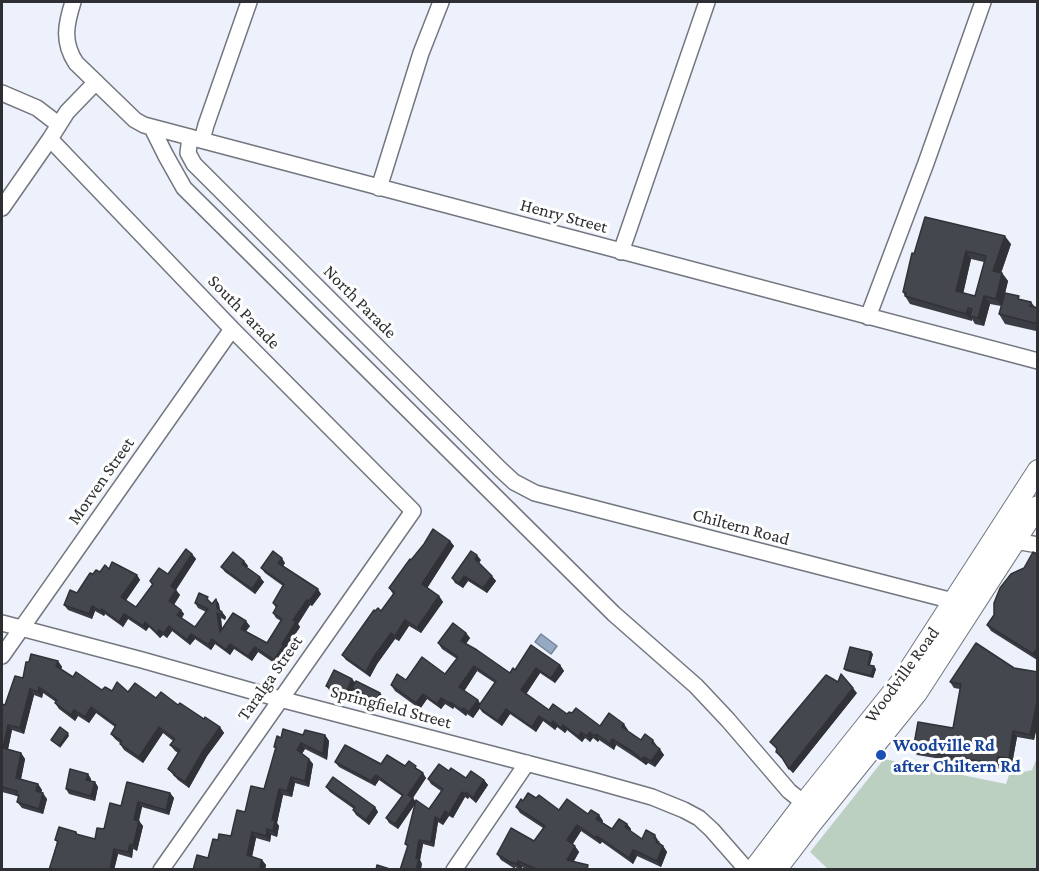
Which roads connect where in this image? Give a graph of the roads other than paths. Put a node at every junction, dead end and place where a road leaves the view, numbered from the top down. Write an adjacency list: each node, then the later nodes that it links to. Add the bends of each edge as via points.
1 (73, 2): 6 (street, Henry Street, via 67,27 69,51)
2 (249, 2): 11 (street, via 206,125)
3 (441, 2): 12 (street)
4 (707, 2): 14 (street)
5 (983, 2): 15 (street)
6 (96, 82): 8 (street); 9 (street, Henry Street, via 135,120)
7 (2, 93): 8 (street)
8 (62, 118): 10 (street)
9 (152, 128): 11 (street, Henry Street); 30 (street, via 184,188 614,614 696,686)
10 (50, 139): 13 (street); 16 (street, South Parade)
11 (196, 139): 12 (street, Henry Street); 19 (street, North Parade, via 188,153 194,164 500,470)
12 (379, 188): 14 (street, Henry Street)
13 (2, 208)
14 (621, 252): 15 (street, Henry Street)
15 (868, 317): 17 (street, Henry Street)
16 (232, 329): 21 (street, South Parade); 26 (street, Morven Street)
17 (1038, 361)
18 (1038, 470): 24 (main road, Woodville Road)
19 (521, 486): 24 (street, Chiltern Road, via 535,493)
20 (1038, 506): 22 (main road, Woodville Road)
21 (413, 511): 28 (street, Taralga Street)
22 (1015, 541): 23 (street); 30 (main road, Woodville Road, via 916,693)
23 (1038, 545)
24 (953, 601): 30 (main road, Woodville Road, via 903,679)
25 (2, 623): 26 (street, Springfield Street)
26 (21, 628): 27 (street, Morven Street); 28 (street, Springfield Street)
27 (2, 656)
28 (280, 699): 29 (street, Springfield Street); 32 (street, Taralga Street)
29 (527, 763): 33 (street); 34 (street, Springfield Street, via 633,791 684,810 712,830)
30 (804, 813): 31 (main road, Woodville Road)
31 (764, 865)
32 (161, 870)
33 (454, 870)
34 (747, 870)

